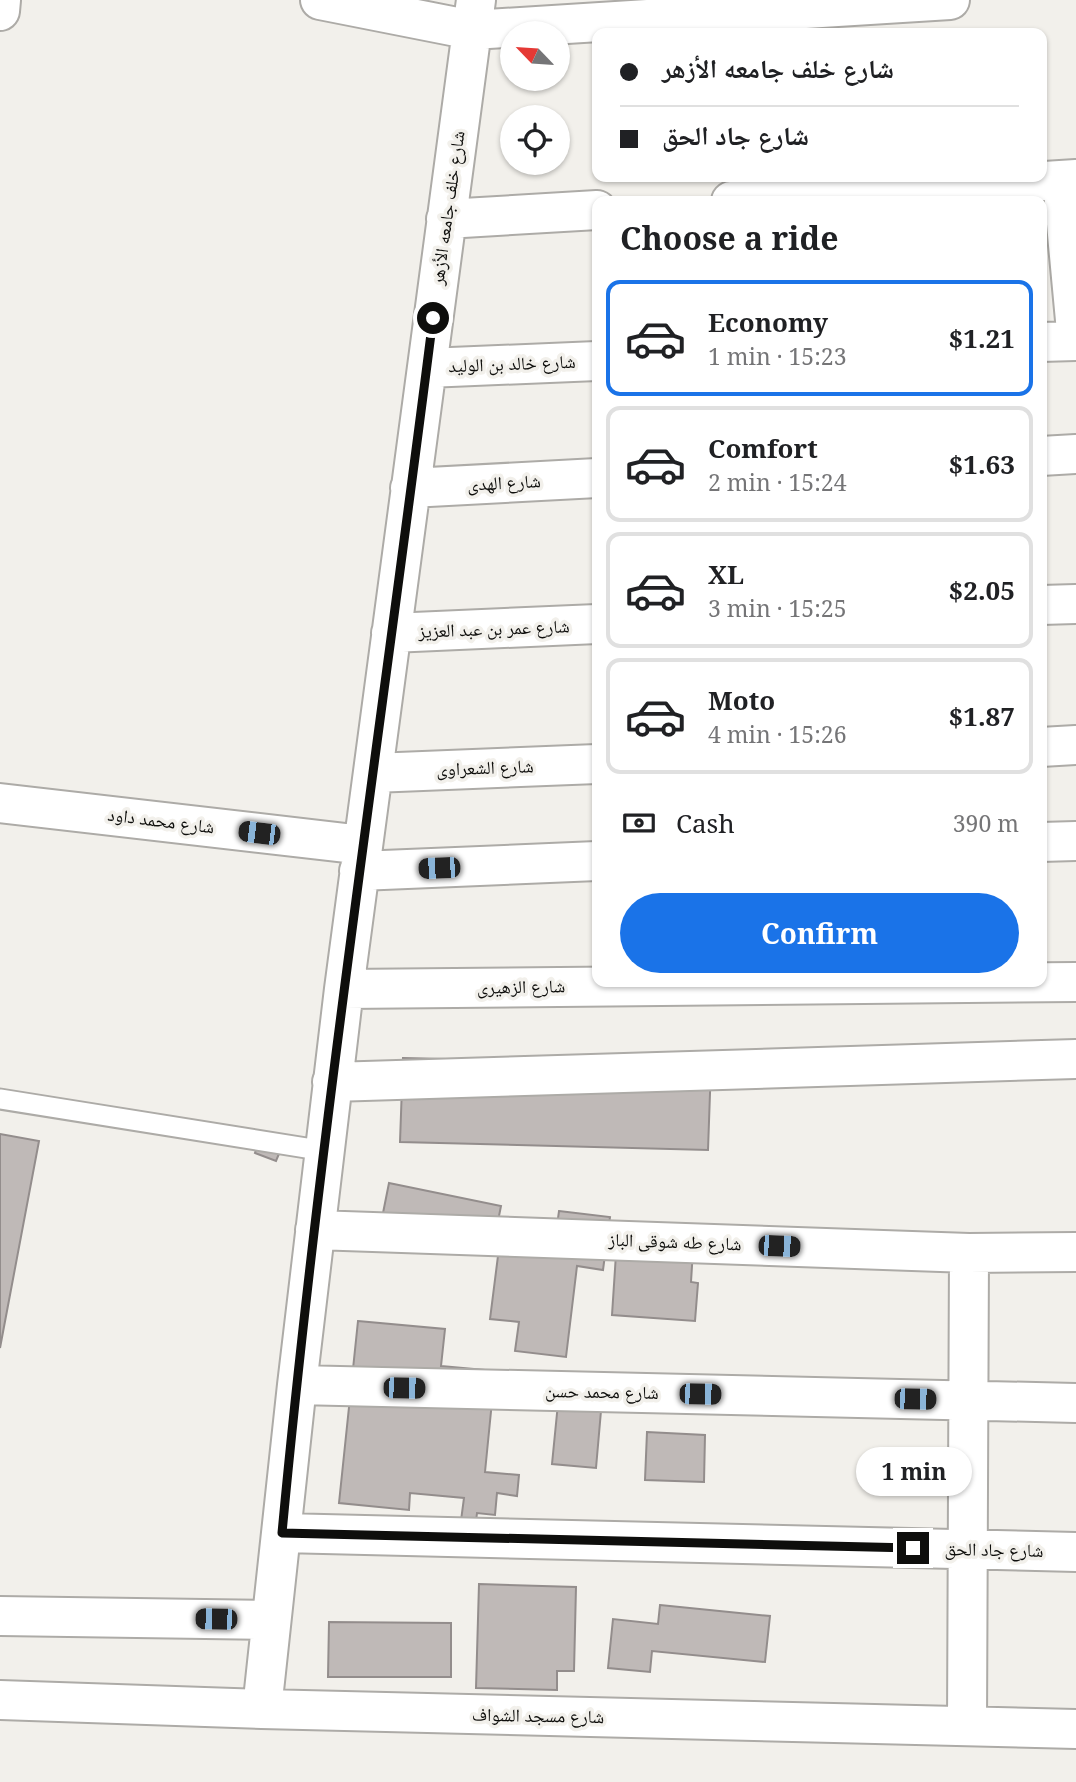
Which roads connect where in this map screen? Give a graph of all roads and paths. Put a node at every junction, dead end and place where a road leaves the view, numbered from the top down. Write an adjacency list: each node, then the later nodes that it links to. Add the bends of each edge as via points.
1 (1, 0): 4 (street)
2 (320, 0): 5 (street)
3 (950, 0): 5 (street)
4 (0, 11)
5 (474, 15): 11 (street, شارع خلف جامعه الأزهر)
6 (1069, 180): 7 (street); 12 (street)
7 (1047, 181)
8 (1037, 182): 9 (street)
9 (811, 196)
10 (592, 210): 11 (street)
11 (446, 219): 16 (street, شارع خلف جامعه الأزهر)
12 (1076, 331)
13 (1076, 341): 14 (street)
14 (1047, 342)
15 (592, 361): 16 (street, شارع خالد بن الوليد)
16 (427, 368): 20 (street, شارع خلف جامعه الأزهر)
17 (1076, 454): 18 (street)
18 (1047, 456)
19 (592, 478): 20 (street, شارع الهدى)
20 (411, 488): 24 (street, شارع خلف جامعه الأزهر)
21 (1076, 604): 22 (street)
22 (1047, 605)
23 (592, 624): 24 (street, شارع عمر بن عبد العزيز)
24 (391, 633): 28 (street, شارع خلف جامعه الأزهر)
25 (1076, 745): 26 (street)
26 (1047, 747)
27 (592, 764): 28 (street, شارع الشعراوى)
28 (373, 773): 32 (street, شارع خلف جامعه الأزهر)
29 (0, 803): 32 (street, شارع محمد داود)
30 (1076, 841): 31 (street)
31 (1047, 842)
32 (361, 858): 33 (street, شارع محمد داود); 37 (street, شارع خلف جامعه الأزهر)
33 (592, 861)
34 (1047, 982): 35 (street, شارع الزهيرى)
35 (1076, 982)
36 (592, 987): 37 (street, شارع الزهيرى)
37 (344, 989): 39 (street, شارع خلف جامعه الأزهر)
38 (1076, 1059): 39 (street)
39 (332, 1082): 41 (street, شارع خلف جامعه الأزهر)
40 (0, 1099): 41 (lane)
41 (325, 1151): 42 (street, شارع خلف جامعه الأزهر)
42 (315, 1230): 44 (street, شارع طه شوقى الباز); 45 (street, شارع خلف جامعه الأزهر)
43 (1076, 1252): 44 (street, شارع طه شوقى الباز)
44 (970, 1253): 46 (street)
45 (297, 1385): 46 (street, شارع محمد حسن); 48 (street, شارع خلف جامعه الأزهر)
46 (969, 1400): 47 (street, شارع محمد حسن); 49 (street)
47 (1076, 1403)
48 (282, 1533): 49 (street, شارع جاد الحق); 52 (street, شارع خلف جامعه الأزهر)
49 (968, 1549): 50 (street, شارع جاد الحق); 55 (street)
50 (1076, 1552)
51 (0, 1616): 52 (street)
52 (271, 1620): 54 (street, شارع خلف جامعه الأزهر)
53 (0, 1700): 54 (street, شارع مسجد الشواف)
54 (262, 1709): 55 (street, شارع مسجد الشواف)
55 (967, 1726): 56 (street, شارع مسجد الشواف)
56 (1076, 1728)

